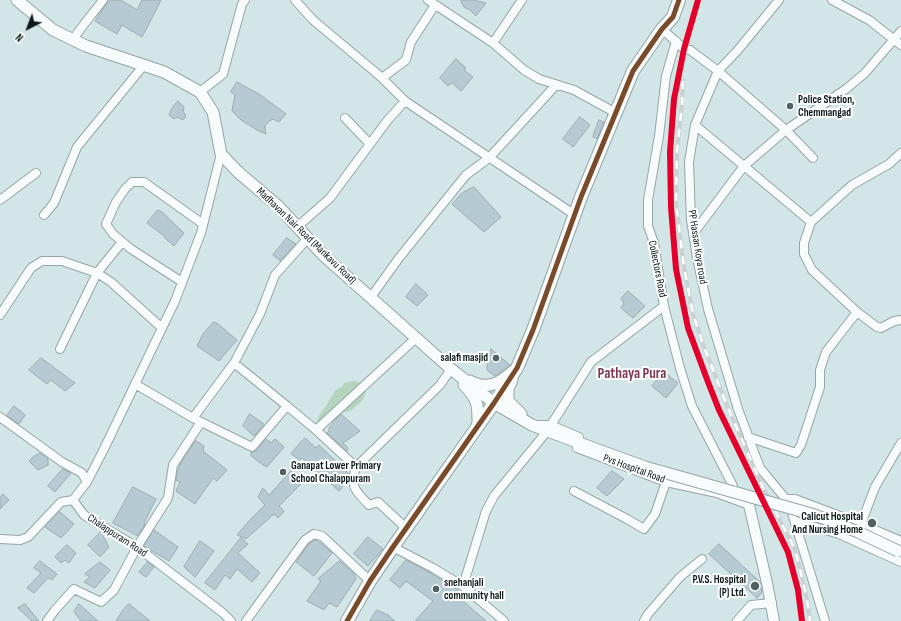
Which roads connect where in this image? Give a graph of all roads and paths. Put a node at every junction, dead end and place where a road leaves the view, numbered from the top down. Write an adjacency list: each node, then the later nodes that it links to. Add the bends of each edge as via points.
1 (17, 0): 13 (main road, via 53,30)
2 (103, 0): 13 (street)
3 (244, 0): 21 (street, via 223,74)
4 (295, 0): 19 (street, via 313,20)
5 (522, 0): 15 (street)
6 (679, 0): 10 (main road, via 673,17)
7 (780, 0): 18 (street, PP Hassan Koya road)
8 (832, 0): 12 (street, via 869,20)
9 (432, 3): 15 (street); 19 (street, via 411,42 406,60)
10 (662, 29): 14 (street); 23 (main road, via 633,71)
11 (901, 31): 12 (street)
12 (894, 39): 16 (street); 26 (street, via 865,73)
13 (73, 40): 17 (main road)
14 (676, 40): 18 (street, via 684,49 690,50); 46 (street, Collectors Road, via 666,76 648,200 648,226 654,243)
15 (493, 43): 20 (street, via 539,80)
16 (901, 45)
17 (144, 65): 21 (main road, via 164,72); 35 (street, via 77,147 54,203)
18 (718, 71): 25 (street, PP Hassan Koya road); 26 (street)
19 (382, 78): 22 (street)
20 (556, 85): 23 (street, via 574,90); 30 (street)
21 (200, 92): 28 (main road, via 213,112)
22 (406, 101): 27 (street); 30 (street)
23 (616, 113): 36 (main road)
24 (345, 118): 27 (street)
25 (695, 125): 32 (street); 40 (street, PP Hassan Koya road, via 689,162)
26 (786, 130): 31 (street); 32 (street)
27 (370, 144): 39 (street, via 330,198)
28 (221, 154): 38 (street); 39 (main road, Madhavan Nair Road (Mankavu Road))
29 (901, 154): 37 (street, via 889,164 852,185)
30 (489, 158): 36 (street); 45 (street, via 466,175)
31 (813, 158)
32 (744, 166): 37 (street); 40 (street)
33 (36, 173): 34 (street)
34 (0, 200)
35 (44, 215)
36 (575, 215): 54 (main road)
37 (811, 222): 48 (street, via 804,243 804,254 812,270)
38 (203, 224): 42 (street, via 144,182 132,182 116,202 106,224); 44 (street)
39 (297, 227): 41 (main road, Madhavan Nair Road (Mankavu Road))
40 (693, 234): 67 (street, PP Hassan Koya road, via 708,309)
41 (308, 238): 45 (main road, Madhavan Nair Road (Mankavu Road), via 324,256); 53 (street, via 275,275 260,314)
42 (122, 242): 43 (street); 44 (street)
43 (97, 273): 47 (street, via 62,261 42,262 31,268); 50 (street, via 111,282); 52 (street)
44 (182, 282): 50 (street)
45 (371, 297): 51 (main road, Madhavan Nair Road (Mankavu Road))
46 (664, 306): 63 (street, via 591,362); 72 (street, Collectors Road, via 692,406)
47 (1, 312)
48 (858, 312): 49 (street, via 881,328); 67 (street, via 826,352 820,370 820,387 796,453)
49 (901, 320)
50 (162, 328): 57 (street)
51 (416, 338): 55 (main road, Madhavan Nair Road (Mankavu Road)); 65 (street)
52 (60, 349)
53 (234, 363): 59 (street); 61 (street)
54 (517, 368): 56 (main road, via 497,384 486,386); 58 (main road); 62 (main road, via 508,389 508,401)
55 (451, 369): 56 (main road, Madhavan Nair Road (Mankavu Road)); 64 (main road, via 476,400); 69 (street, via 440,385)
56 (462, 377): 58 (main road, Madhavan Nair Road (Mankavu Road))
57 (135, 384): 61 (street); 70 (street)
58 (494, 403): 62 (main road, Madhavan Nair Road (Mankavu Road)); 64 (main road)
59 (287, 406): 61 (street, via 252,447); 65 (street)
60 (0, 417): 70 (street, via 62,462 82,473)
61 (197, 420): 81 (street, via 173,465 168,498)
62 (529, 423): 63 (street, Pvs Hospital Road); 66 (street, Pvs Hospital Road); 83 (main road, Madhavan Nair Road (Mankavu Road), bridge, via 645,467 815,515)
63 (551, 425): 72 (street, Pvs Hospital Road, via 600,447)
64 (478, 426): 79 (main road)
65 (316, 430): 69 (street)
66 (544, 435): 71 (street, Pvs Hospital Road); 87 (street, via 494,496 486,512)
67 (748, 437): 75 (street, PP Hassan Koya road, via 760,468)
68 (901, 443): 78 (street, via 875,487)
69 (356, 467): 79 (street, via 354,488 370,505 378,502)
70 (87, 482): 74 (street)
71 (666, 482): 73 (street, via 655,514 644,529); 76 (street, Pvs Hospital Road, via 717,493)
72 (733, 486): 76 (street, Pvs Hospital Road, via 748,496)
73 (574, 491)
74 (73, 500): 80 (street, via 61,502 28,537 20,540); 81 (street, Chalappuram Road, via 84,515)
75 (788, 501): 77 (street); 78 (street, via 794,499)
76 (749, 505): 88 (street, Pvs Hospital Road)
77 (795, 521): 85 (street, via 839,534); 97 (street)
78 (861, 524): 83 (street)
79 (406, 528): 82 (main road)
80 (0, 539)
81 (137, 547): 89 (street, via 114,590 101,602 74,589); 90 (street, Chalappuram Road)
82 (393, 547): 86 (main road); 87 (street)
83 (900, 548)
84 (702, 559): 94 (street, via 680,577)
85 (901, 562)
86 (370, 581): 91 (street, via 322,536 314,534 305,540); 92 (main road)
87 (463, 586): 93 (street)
88 (771, 603): 95 (street, via 751,605); 96 (street, Pvs Hospital Road)
89 (47, 621)
90 (231, 621)
91 (246, 621)
92 (347, 621)
93 (504, 621)
94 (644, 621)
95 (737, 621)
96 (774, 621)
97 (825, 621)

